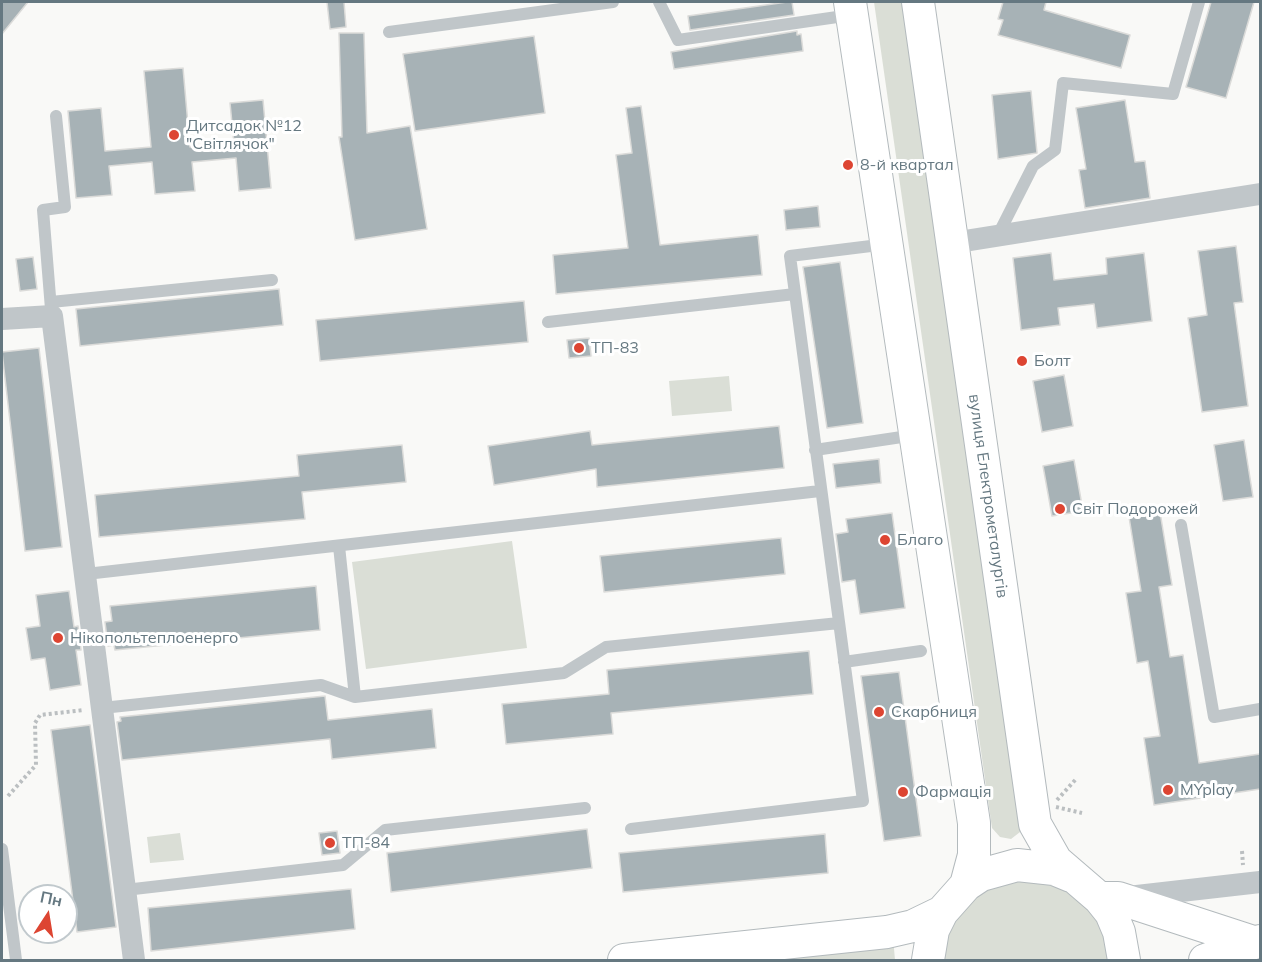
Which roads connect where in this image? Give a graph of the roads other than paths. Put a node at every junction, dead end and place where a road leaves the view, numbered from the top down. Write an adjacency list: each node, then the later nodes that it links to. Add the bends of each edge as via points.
1 (612, 2): 6 (lane)
2 (659, 2): 5 (lane, via 678,40)
3 (918, 2): 10 (main road, вулиця Електрометалургів)
4 (1198, 2): 9 (lane, via 1173,94 1063,84 1055,150 1033,166)
5 (851, 8): 11 (main road)
6 (389, 32)
7 (56, 116): 14 (lane, via 65,207 43,210)
8 (1260, 194): 9 (street)
9 (998, 235): 10 (street)
10 (952, 243): 32 (main road, вулиця Електрометалургів, via 1033,813 1040,836)
11 (888, 244): 13 (lane, via 790,256); 17 (main road)
12 (272, 280): 14 (lane)
13 (795, 294): 16 (lane); 18 (lane)
14 (51, 309): 15 (street); 22 (street)
15 (2, 320)
16 (548, 322)
17 (917, 435): 18 (lane); 34 (main road, via 973,809 974,855)
18 (815, 450): 19 (lane)
19 (820, 491): 21 (lane); 23 (lane)
20 (1181, 525): 28 (lane, via 1214,717)
21 (339, 546): 22 (lane); 26 (lane)
22 (86, 574): 27 (street)
23 (839, 623): 25 (lane); 26 (lane, via 606,647 564,673)
24 (921, 651): 25 (lane)
25 (843, 662): 30 (lane, via 863,801)
26 (354, 697): 27 (lane, via 321,685)
27 (102, 708): 35 (street)
28 (1260, 709)
29 (585, 808): 35 (lane, via 385,830 343,865)
30 (631, 829)
31 (2, 849): 39 (lane)
32 (1071, 876): 34 (main road, via 1054,869 1017,865 990,872); 36 (main road, вулиця Електрометалургів)
33 (1260, 882): 36 (street)
34 (966, 885): 37 (main road)
35 (125, 890): 40 (street)
36 (1109, 898): 38 (main road); 43 (main road, вулиця Електрометалургів)
37 (942, 912): 41 (main road, via 894,931); 42 (main road, via 933,930)
38 (1257, 942): 44 (main road)
39 (16, 960)
40 (135, 960)
41 (624, 960)
42 (928, 960)
43 (1124, 960)
44 (1205, 960)

